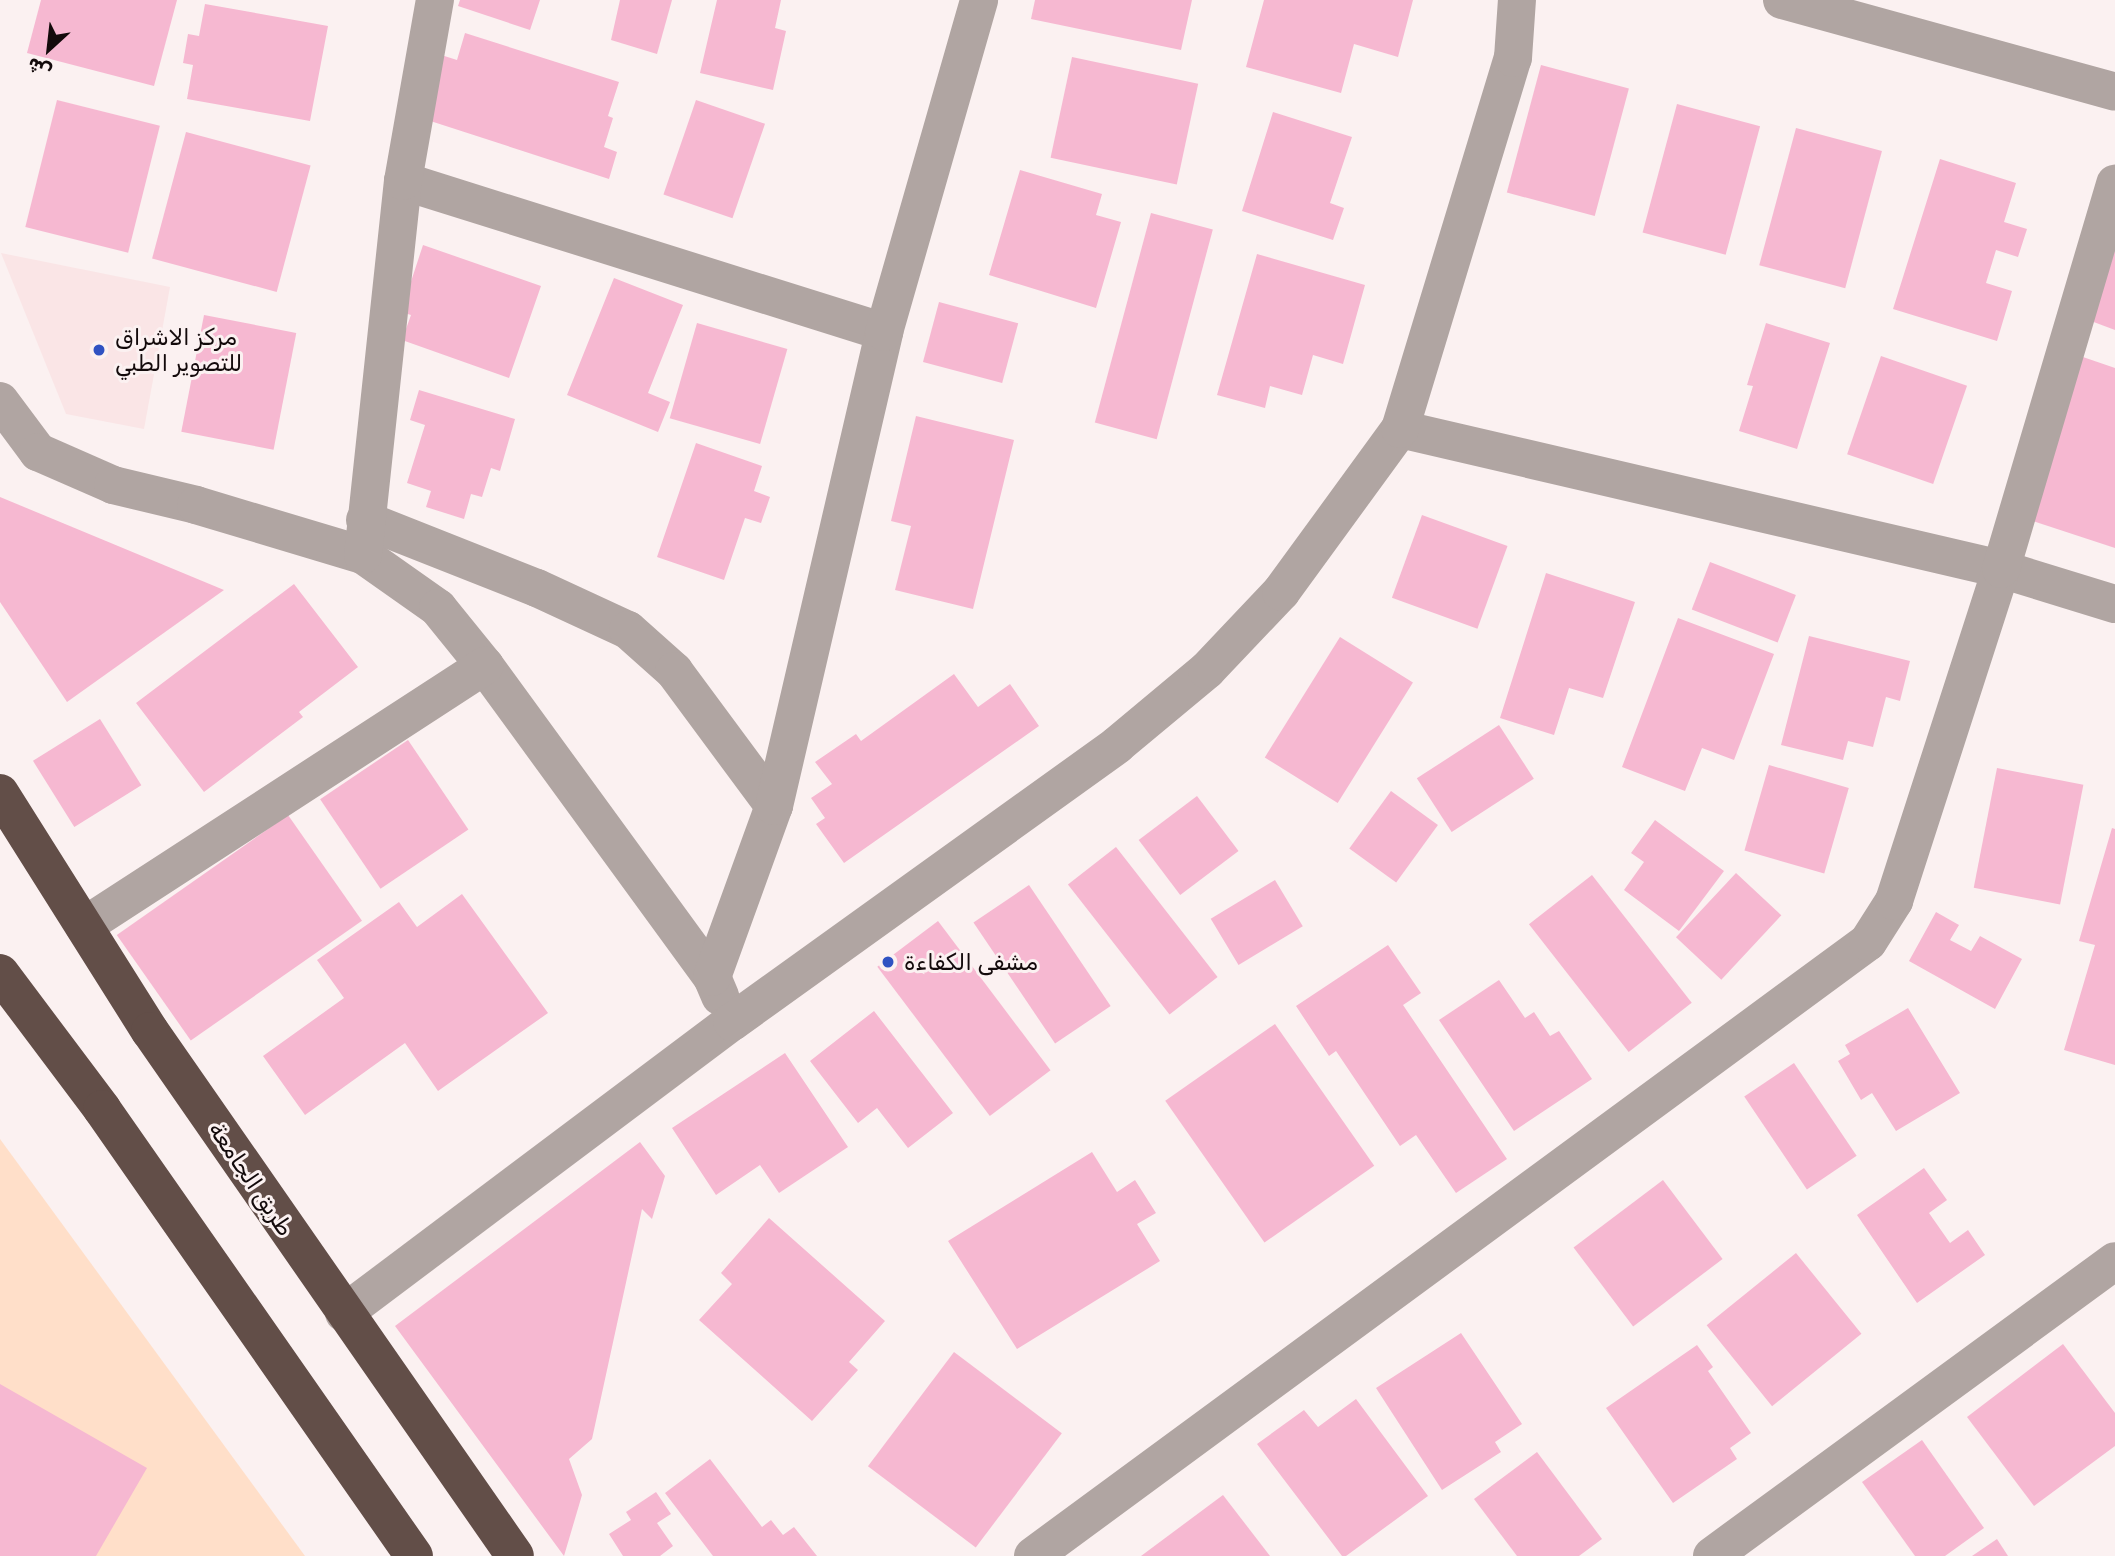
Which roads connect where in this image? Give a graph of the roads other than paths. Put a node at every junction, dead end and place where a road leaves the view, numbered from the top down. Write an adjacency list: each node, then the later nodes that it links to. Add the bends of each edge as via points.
1 (435, 0): 6 (street)
2 (979, 0): 8 (street)
3 (1517, 0): 10 (street, via 1513,58)
4 (1782, 0): 5 (street)
5 (2115, 92)
6 (403, 181): 8 (street); 11 (street)
7 (2115, 183): 12 (street)
8 (884, 332): 16 (street)
9 (0, 401): 11 (street, via 38,452 113,485)
10 (1400, 429): 12 (street); 20 (street, via 1281,592 1207,670 1117,745)
11 (364, 537): 14 (street, via 438,608); 16 (street, via 537,588 628,630 674,671)
12 (2001, 569): 13 (street); 25 (street, via 1894,901 1868,942)
13 (2115, 604)
14 (485, 666): 17 (street); 19 (street)
15 (0, 793): 17 (highway, طريق الجامعة)
16 (774, 806): 19 (street)
17 (84, 926): 22 (highway, طريق الجامعة, via 150,1031)
18 (0, 973): 23 (highway, via 102,1109)
19 (712, 977): 20 (street)
20 (732, 1022): 22 (street)
21 (2115, 1261): 26 (street)
22 (344, 1313): 24 (highway, طريق الجامعة)
23 (414, 1556)
24 (515, 1556)
25 (1033, 1556)
26 (1712, 1556)

